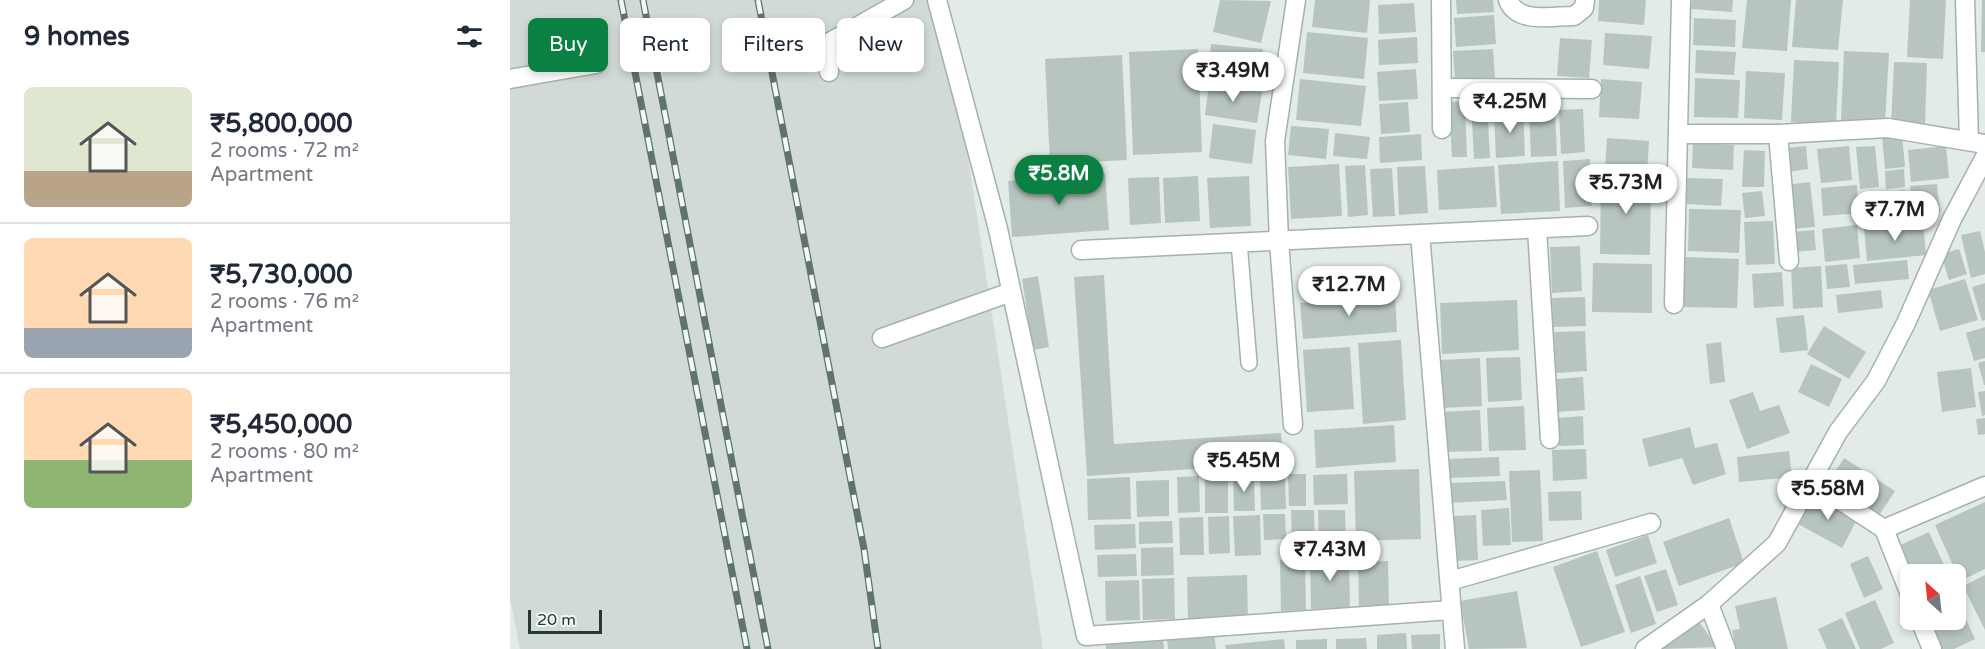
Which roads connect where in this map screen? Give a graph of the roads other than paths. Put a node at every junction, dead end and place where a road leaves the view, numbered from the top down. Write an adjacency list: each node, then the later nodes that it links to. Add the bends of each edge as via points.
1 (904, 0): 10 (street, via 830,42)
2 (937, 0): 26 (street)
3 (1296, 0): 22 (street, via 1275,141)
4 (1441, 0): 12 (street)
5 (1508, 0): 6 (street, via 1511,9 1521,16 1575,16 1584,8)
6 (1585, 0)
7 (1682, 0): 15 (street)
8 (1965, 0): 17 (street)
9 (550, 72): 11 (street)
10 (829, 72)
11 (510, 79)
12 (1442, 88): 13 (street); 14 (street)
13 (1592, 89)
14 (1442, 129)
15 (1678, 134): 16 (street); 27 (street)
16 (1778, 134): 17 (street, via 1887,128); 25 (street)
17 (1977, 143)
18 (1985, 157): 32 (street, via 1876,381)
19 (1588, 226): 20 (street)
20 (1537, 229): 21 (street); 31 (street)
21 (1420, 234): 22 (street); 37 (street)
22 (1279, 241): 23 (street); 30 (street)
23 (1239, 242): 24 (street); 29 (lane)
24 (1081, 250)
25 (1789, 261)
26 (1011, 292): 28 (street); 41 (street)
27 (1674, 304)
28 (882, 338)
29 (1249, 363)
30 (1293, 425)
31 (1550, 439)
32 (1809, 480): 35 (street); 38 (street, via 1777,543)
33 (1985, 486): 35 (street)
34 (1651, 523): 37 (street)
35 (1884, 529): 36 (street)
36 (1900, 569)
37 (1450, 581): 39 (street)
38 (1709, 604): 43 (street); 44 (street)
39 (1451, 610): 41 (street); 42 (street)
40 (1924, 630): 45 (street)
41 (1087, 643)
42 (1455, 649)
43 (1645, 649)
44 (1726, 649)
45 (1932, 649)

